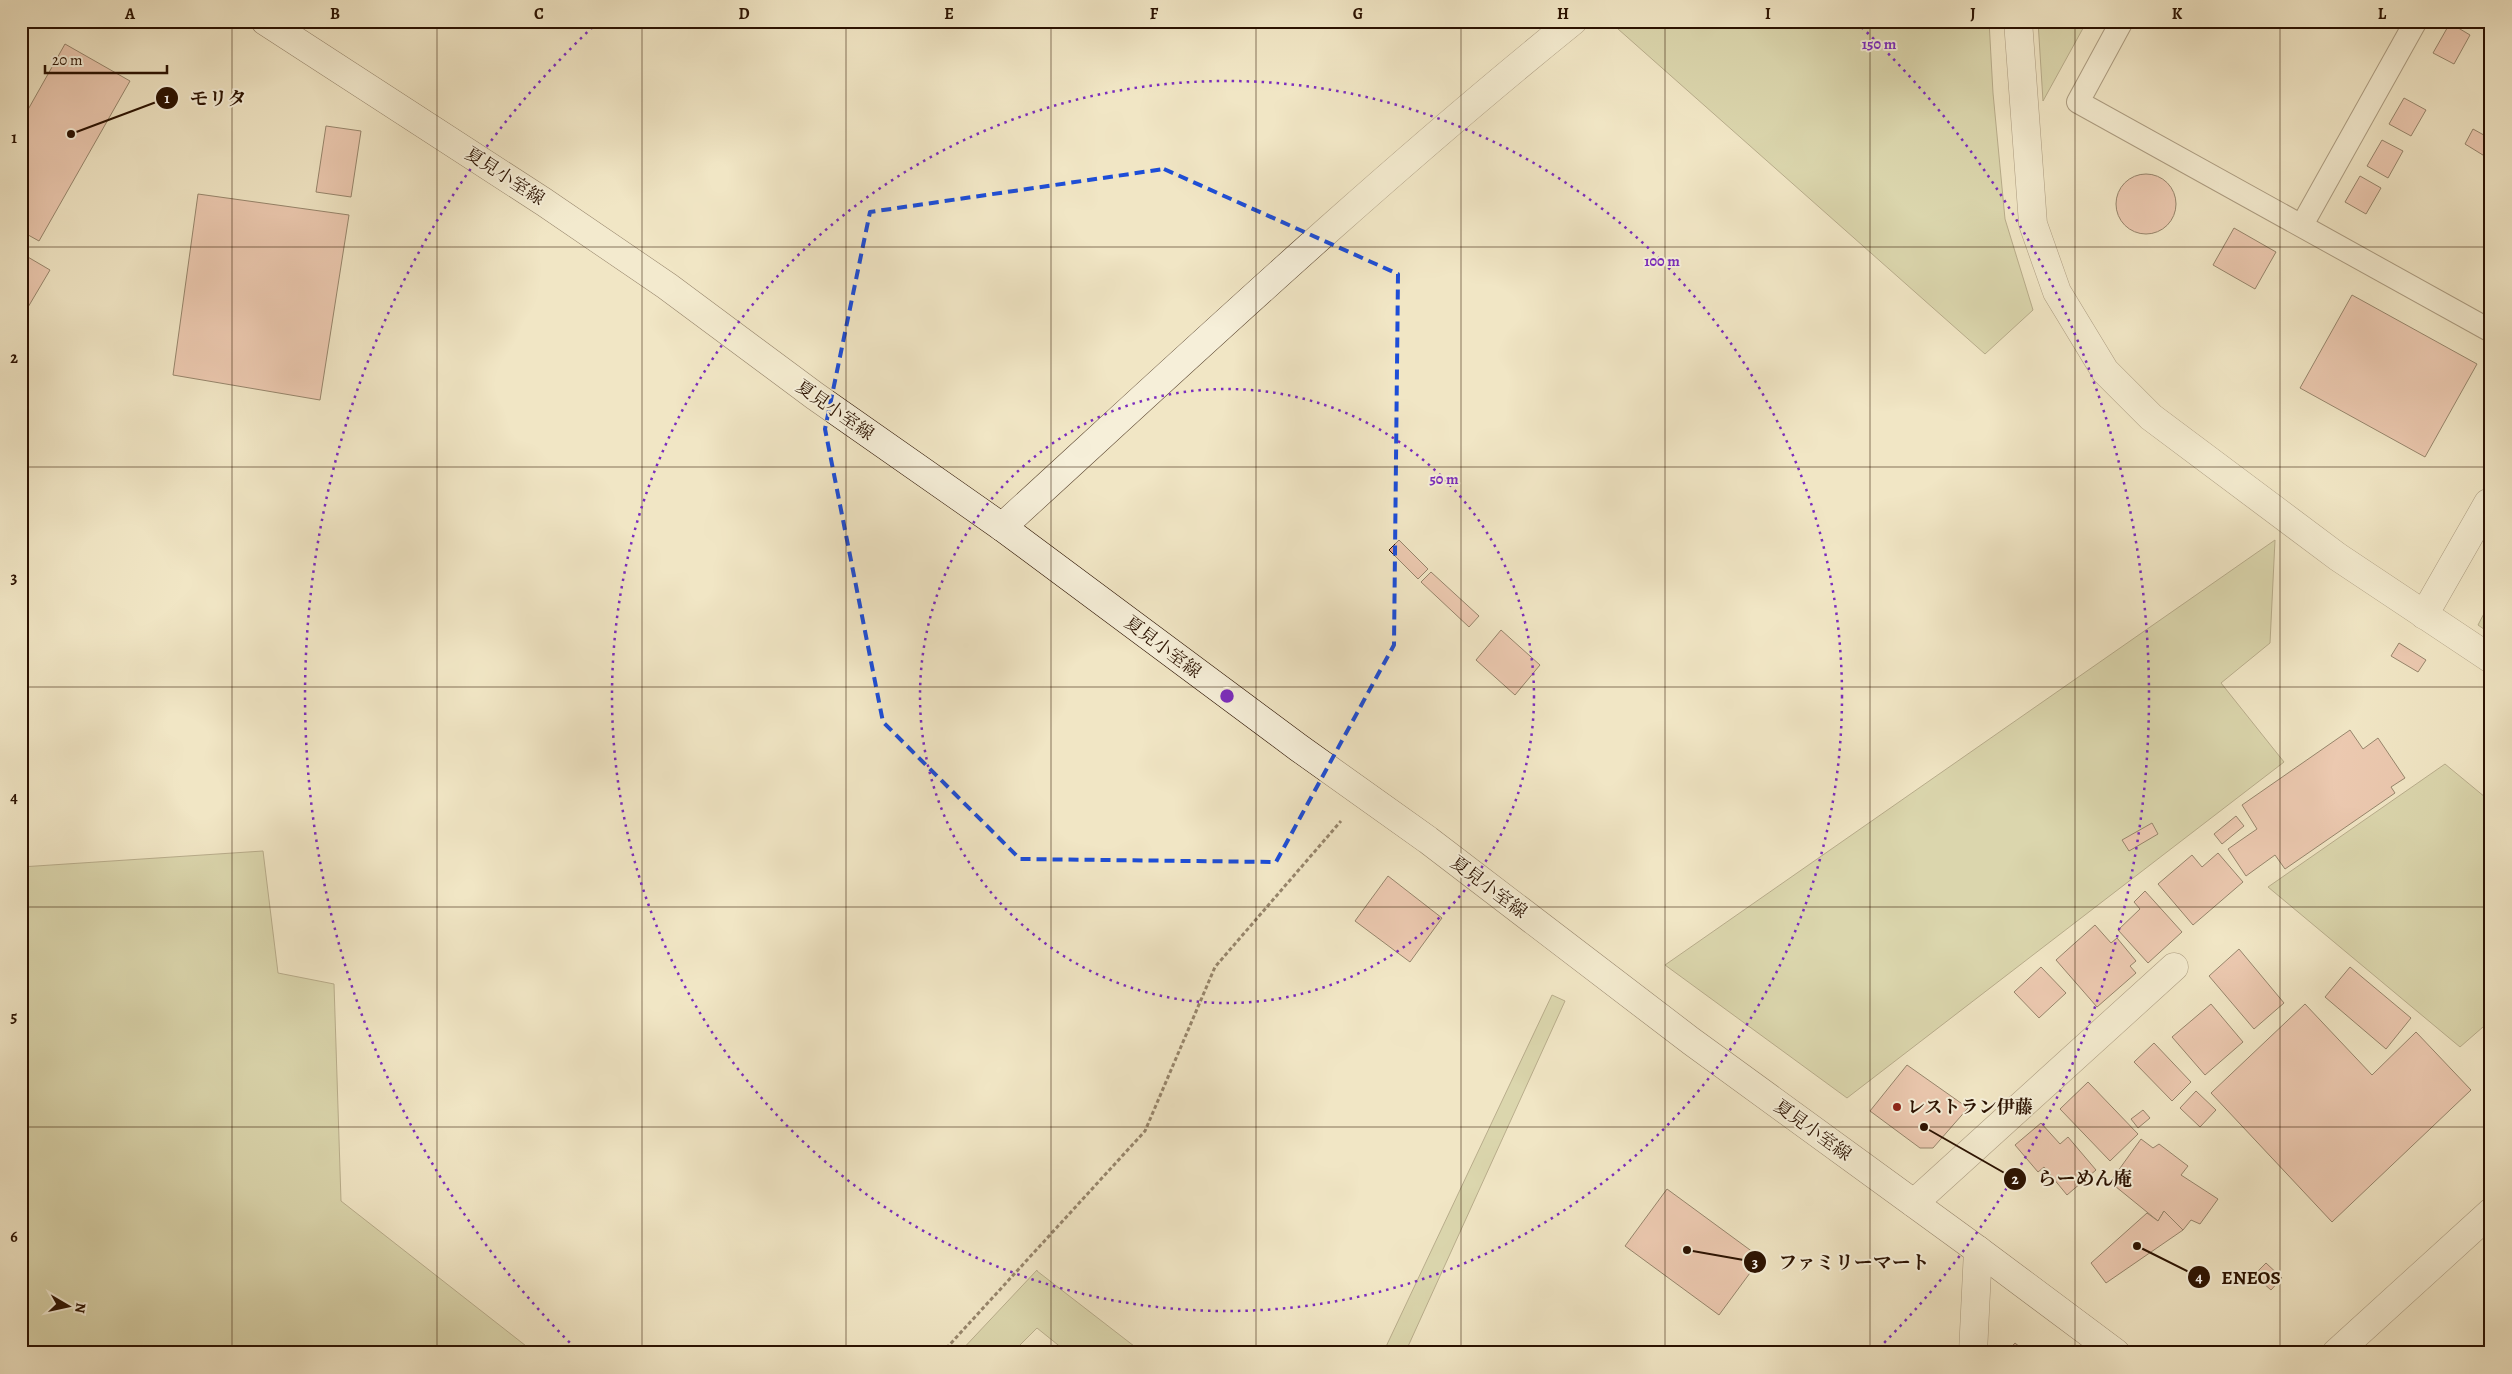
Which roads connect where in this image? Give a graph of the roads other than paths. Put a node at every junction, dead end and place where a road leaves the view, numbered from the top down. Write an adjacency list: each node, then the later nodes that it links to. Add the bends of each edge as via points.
1 (265, 21): 9 (street, 夏見小室線, via 667,286 815,396)
2 (1573, 21): 9 (street, via 1478,98)
3 (2018, 21): 10 (street, via 2033,224 2057,292 2105,370 2151,417 2338,557)
4 (2122, 21): 6 (lane, via 2078,102)
5 (2416, 21): 6 (lane)
6 (2302, 224): 7 (lane)
7 (2491, 331)
8 (2490, 501): 10 (street)
9 (1002, 527): 13 (street, 夏見小室線, via 1428,840 1691,1042)
10 (2424, 615): 11 (street)
11 (2491, 659)
12 (2174, 967): 13 (street)
13 (1914, 1204): 15 (street, 夏見小室線)
14 (2491, 1212): 18 (street)
15 (1978, 1250): 16 (street); 17 (street, 夏見小室線)
16 (1973, 1353)
17 (2116, 1353)
18 (2336, 1353)

